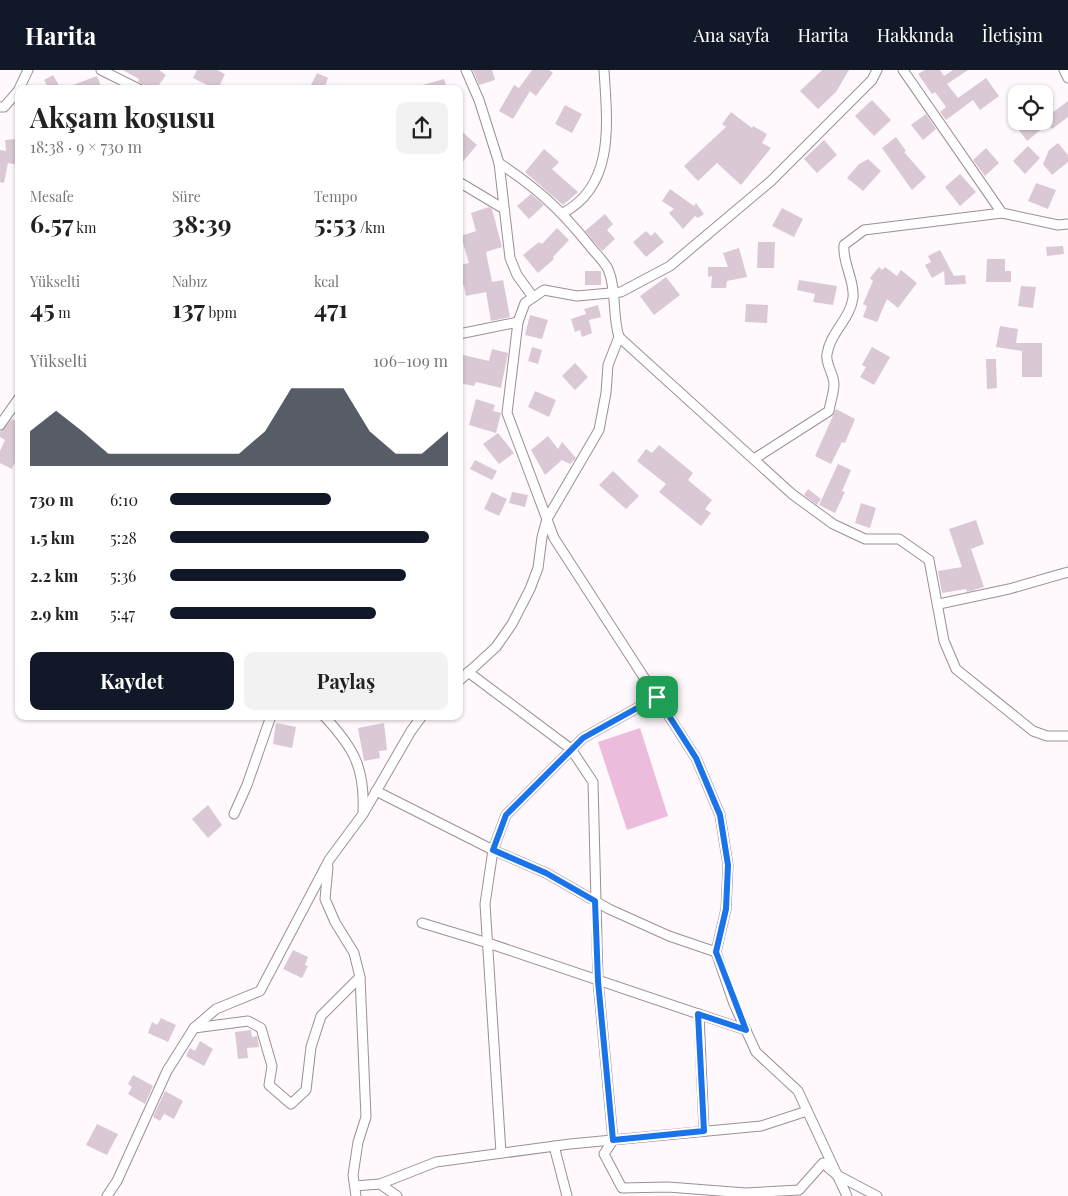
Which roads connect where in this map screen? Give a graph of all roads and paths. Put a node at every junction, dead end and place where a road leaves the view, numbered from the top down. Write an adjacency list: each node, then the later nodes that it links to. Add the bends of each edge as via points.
1 (28, 70): 9 (street)
2 (102, 70): 10 (street)
3 (466, 70): 13 (street)
4 (604, 70): 16 (street, via 607,147 603,162 576,206)
5 (877, 70): 19 (street, via 872,80 771,181 670,266 621,292)
6 (903, 70): 17 (street)
7 (1064, 70): 8 (street)
8 (1068, 78)
9 (21, 85)
10 (131, 85)
11 (15, 97): 12 (street)
12 (1, 109)
13 (499, 163): 15 (street); 16 (street, via 531,184)
14 (463, 184): 15 (street)
15 (504, 210): 20 (street, via 510,258 517,275)
16 (563, 213): 19 (street, via 607,269)
17 (1002, 213): 18 (street, via 1058,225); 26 (street, via 864,230 844,245 853,297 850,311 833,336 826,356 834,383 829,411)
18 (1068, 224)
19 (613, 293): 20 (street, via 577,296 544,290); 23 (street, via 614,321)
20 (533, 297): 21 (street, via 525,303)
21 (518, 322): 22 (street); 27 (street, via 507,413)
22 (463, 333)
23 (619, 337): 26 (street); 27 (street, via 608,365 599,430)
24 (15, 404): 25 (street)
25 (0, 425)
26 (754, 458): 29 (street, via 792,494 833,524 865,539 900,539 929,560)
27 (547, 519): 30 (street, via 538,568 512,624 496,647); 32 (street, via 554,538)
28 (1068, 572): 29 (street)
29 (939, 604): 36 (street, via 944,641 956,669 1033,731 1046,736)
30 (468, 672): 31 (street); 37 (street)
31 (463, 677)
32 (657, 697): 37 (street, via 583,738); 46 (street, via 696,758 720,815 728,865 726,909)
33 (269, 720): 39 (street)
34 (328, 720): 40 (street, via 347,742 361,774)
35 (419, 720): 38 (street)
36 (1068, 736)
37 (571, 749): 41 (street, via 506,815); 43 (street, via 593,782)
38 (376, 791): 40 (street); 41 (street)
39 (234, 814)
40 (363, 814): 42 (street)
41 (493, 850): 43 (street, via 546,873); 45 (street, via 485,904)
42 (329, 860): 47 (street, via 325,899 354,953); 50 (street, via 260,990 216,1009)
43 (595, 901): 46 (street, via 668,936); 48 (street)
44 (422, 923): 45 (street)
45 (488, 943): 48 (street); 56 (street)
46 (716, 952): 51 (street)
47 (360, 977): 50 (street, via 322,1016 311,1048 306,1090 291,1104 269,1085 272,1066 261,1028 248,1021); 59 (street, via 366,1117 358,1142 353,1176)
48 (598, 981): 49 (street); 54 (street)
49 (698, 1014): 51 (street); 53 (street)
50 (194, 1028): 60 (street, via 167,1071 117,1181)
51 (746, 1030): 52 (street, via 756,1052 798,1091)
52 (807, 1111): 53 (street, via 761,1126); 57 (street)
53 (704, 1131): 54 (street)
54 (613, 1140): 55 (street); 57 (street, via 604,1154 622,1188 668,1187 746,1193 799,1190 823,1163)
55 (554, 1146): 56 (street); 63 (street)
56 (501, 1153): 58 (street, via 436,1162)
57 (837, 1175): 64 (street); 65 (street)
58 (380, 1184): 59 (street); 62 (street)
59 (355, 1186): 61 (street)
60 (107, 1196)
61 (356, 1196)
62 (397, 1196)
63 (567, 1196)
64 (847, 1196)
65 (877, 1196)

